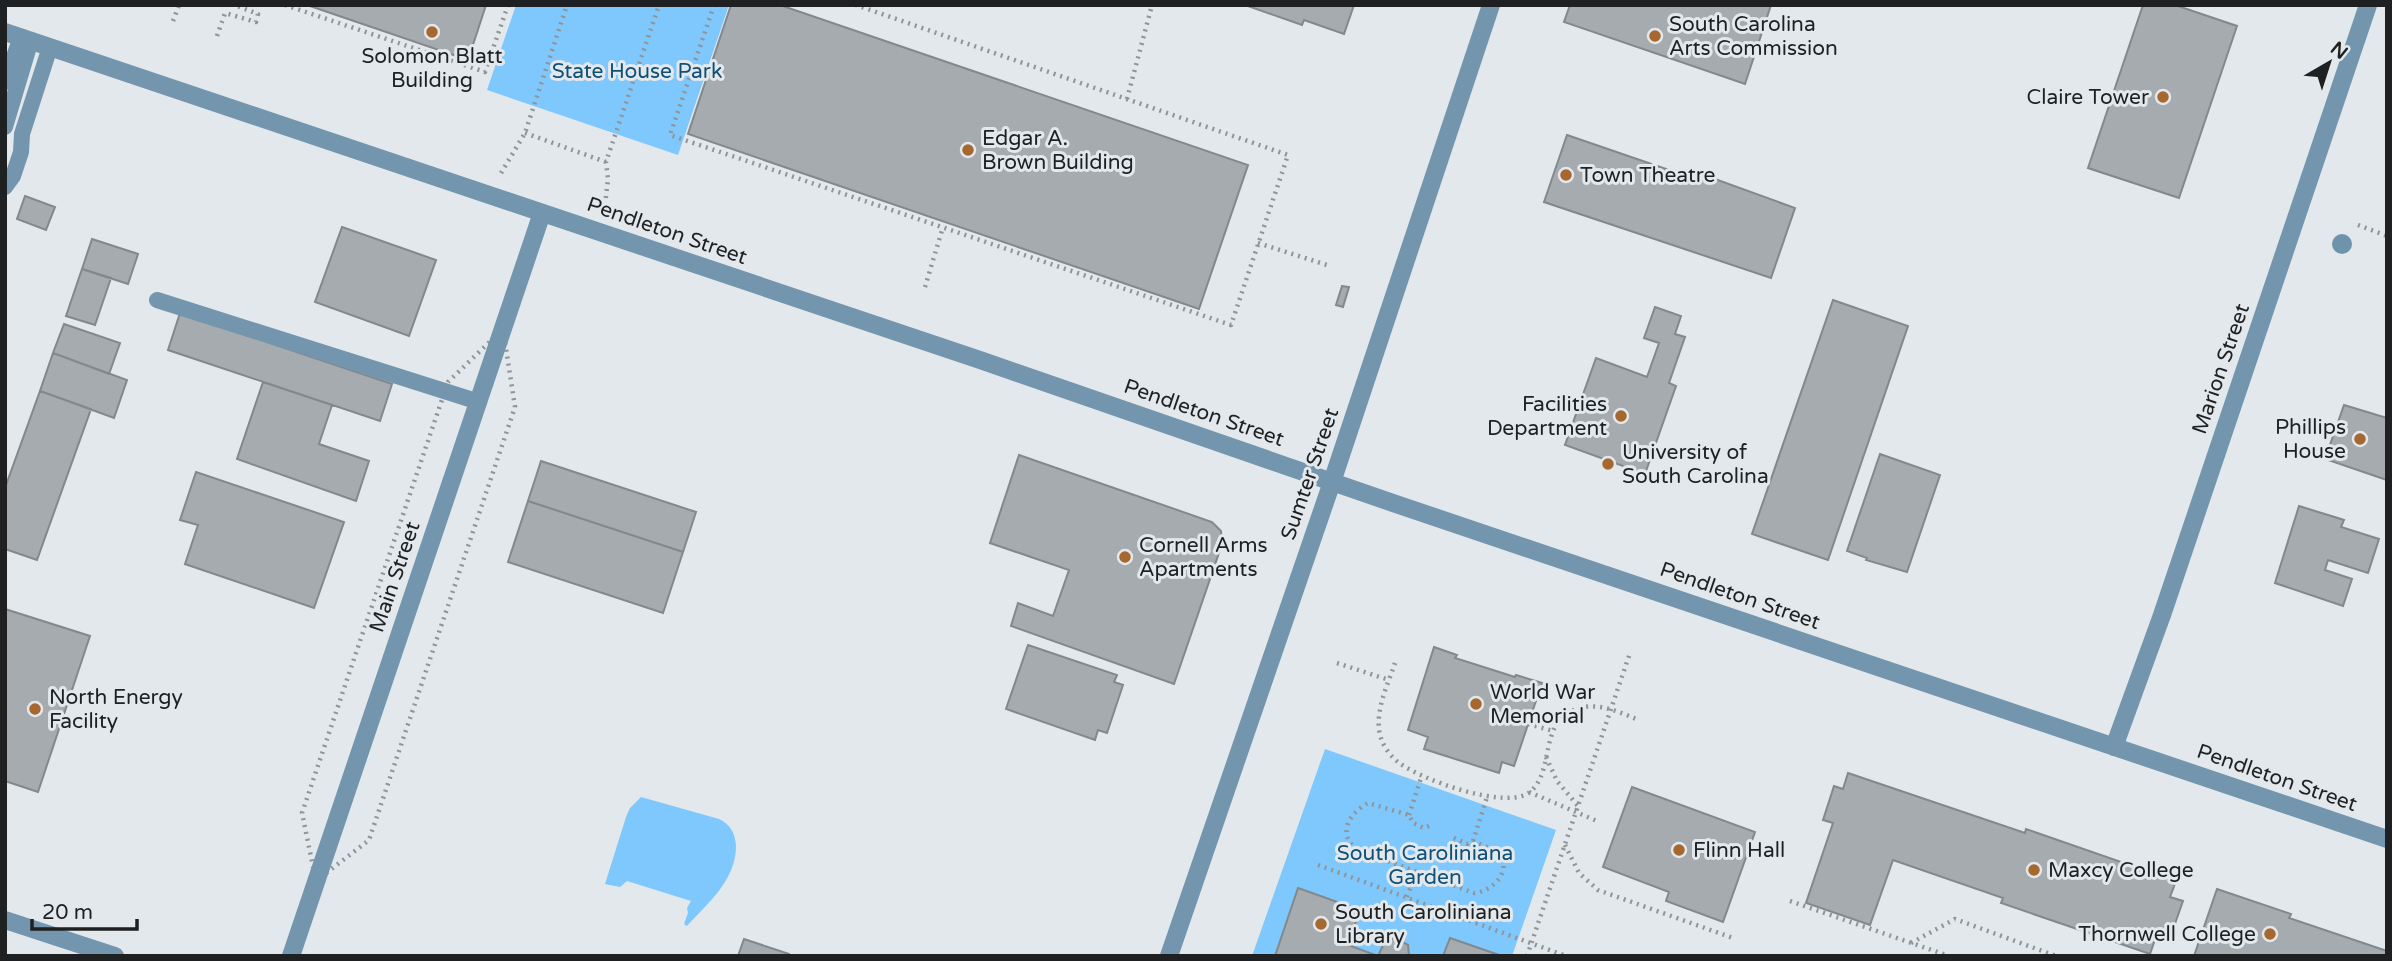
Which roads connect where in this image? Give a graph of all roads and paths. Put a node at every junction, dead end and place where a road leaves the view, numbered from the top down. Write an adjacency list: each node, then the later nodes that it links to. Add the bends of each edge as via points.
1 (179, 5): 14 (path)
2 (235, 5): 16 (path, via 258,14 256,22 225,13)
3 (285, 5): 4 (path, via 485,72)
4 (508, 5)
5 (567, 5): 21 (path)
6 (659, 5): 23 (path)
7 (714, 5): 28 (path, via 670,135)
8 (856, 5): 13 (path)
9 (883, 5): 13 (path)
10 (1152, 5): 19 (path)
11 (1491, 5): 37 (street, Sumter Street)
12 (2368, 5): 46 (street, Marion Street)
13 (880, 13): 19 (path)
14 (173, 21)
15 (14, 36): 17 (street, Pendleton Street); 18 (lane); 20 (lane)
16 (217, 36)
17 (50, 47): 25 (lane, via 22,134 21,152); 26 (street, Pendleton Street)
18 (5, 82)
19 (1127, 99): 30 (path, via 1287,155)
20 (5, 127)
21 (525, 133): 22 (path); 23 (path)
22 (520, 142)
23 (606, 162): 24 (path)
24 (608, 179)
25 (5, 187)
26 (542, 213): 34 (street, Main Street); 37 (street, Pendleton Street)
27 (2358, 225): 29 (path)
28 (943, 227): 30 (path, via 1231,325); 32 (path)
29 (2387, 236)
30 (1258, 243): 31 (path)
31 (1327, 265)
32 (925, 287)
33 (157, 300): 35 (lane)
34 (503, 330): 35 (path, via 448,382); 36 (street, Main Street); 62 (path, via 515,407 369,839)
35 (445, 391): 36 (lane); 62 (path, via 302,813)
36 (479, 402): 62 (street, Main Street)
37 (1332, 482): 46 (street, Pendleton Street); 72 (street, Sumter Street)
38 (1630, 653): 42 (path)
39 (1337, 663): 41 (path)
40 (1395, 663): 41 (path)
41 (1389, 680): 48 (path, via 1379,718 1382,743 1399,763)
42 (1611, 709): 43 (path); 45 (path, via 1575,709); 51 (path)
43 (1636, 719)
44 (1528, 724): 45 (path)
45 (1553, 731): 47 (path)
46 (2114, 747): 57 (street, Pendleton Street)
47 (1545, 756): 49 (path, via 1539,779); 51 (path, via 1557,781)
48 (1422, 775): 50 (path); 53 (path)
49 (1529, 792): 50 (path, via 1518,797); 52 (path)
50 (1487, 797): 58 (path)
51 (1578, 806): 52 (path)
52 (1576, 813): 54 (path); 59 (path)
53 (1409, 815): 55 (path, via 1413,824); 61 (path, via 1368,803 1352,815 1346,834 1358,850)
54 (1597, 821)
55 (1429, 826)
56 (1452, 837): 58 (path, via 1467,844)
57 (2387, 839)
58 (1473, 841): 61 (path, via 1497,852 1503,862 1491,889 1474,893)
59 (1564, 844): 66 (path, via 1579,873 1598,890); 68 (path)
60 (1318, 865): 63 (path)
61 (1416, 872): 63 (path)
62 (316, 881): 71 (street, Main Street)
63 (1407, 897): 68 (path)
64 (1790, 901): 67 (path)
65 (5, 920): 70 (street)
66 (1733, 938)
67 (1911, 943): 69 (path, via 1955,919); 75 (path)
68 (1531, 944): 73 (path); 74 (path)
69 (2043, 953): 76 (path)
70 (115, 956)
71 (291, 956)
72 (1169, 956)
73 (1527, 956)
74 (1566, 956)
75 (1949, 956)
76 (2056, 956)

